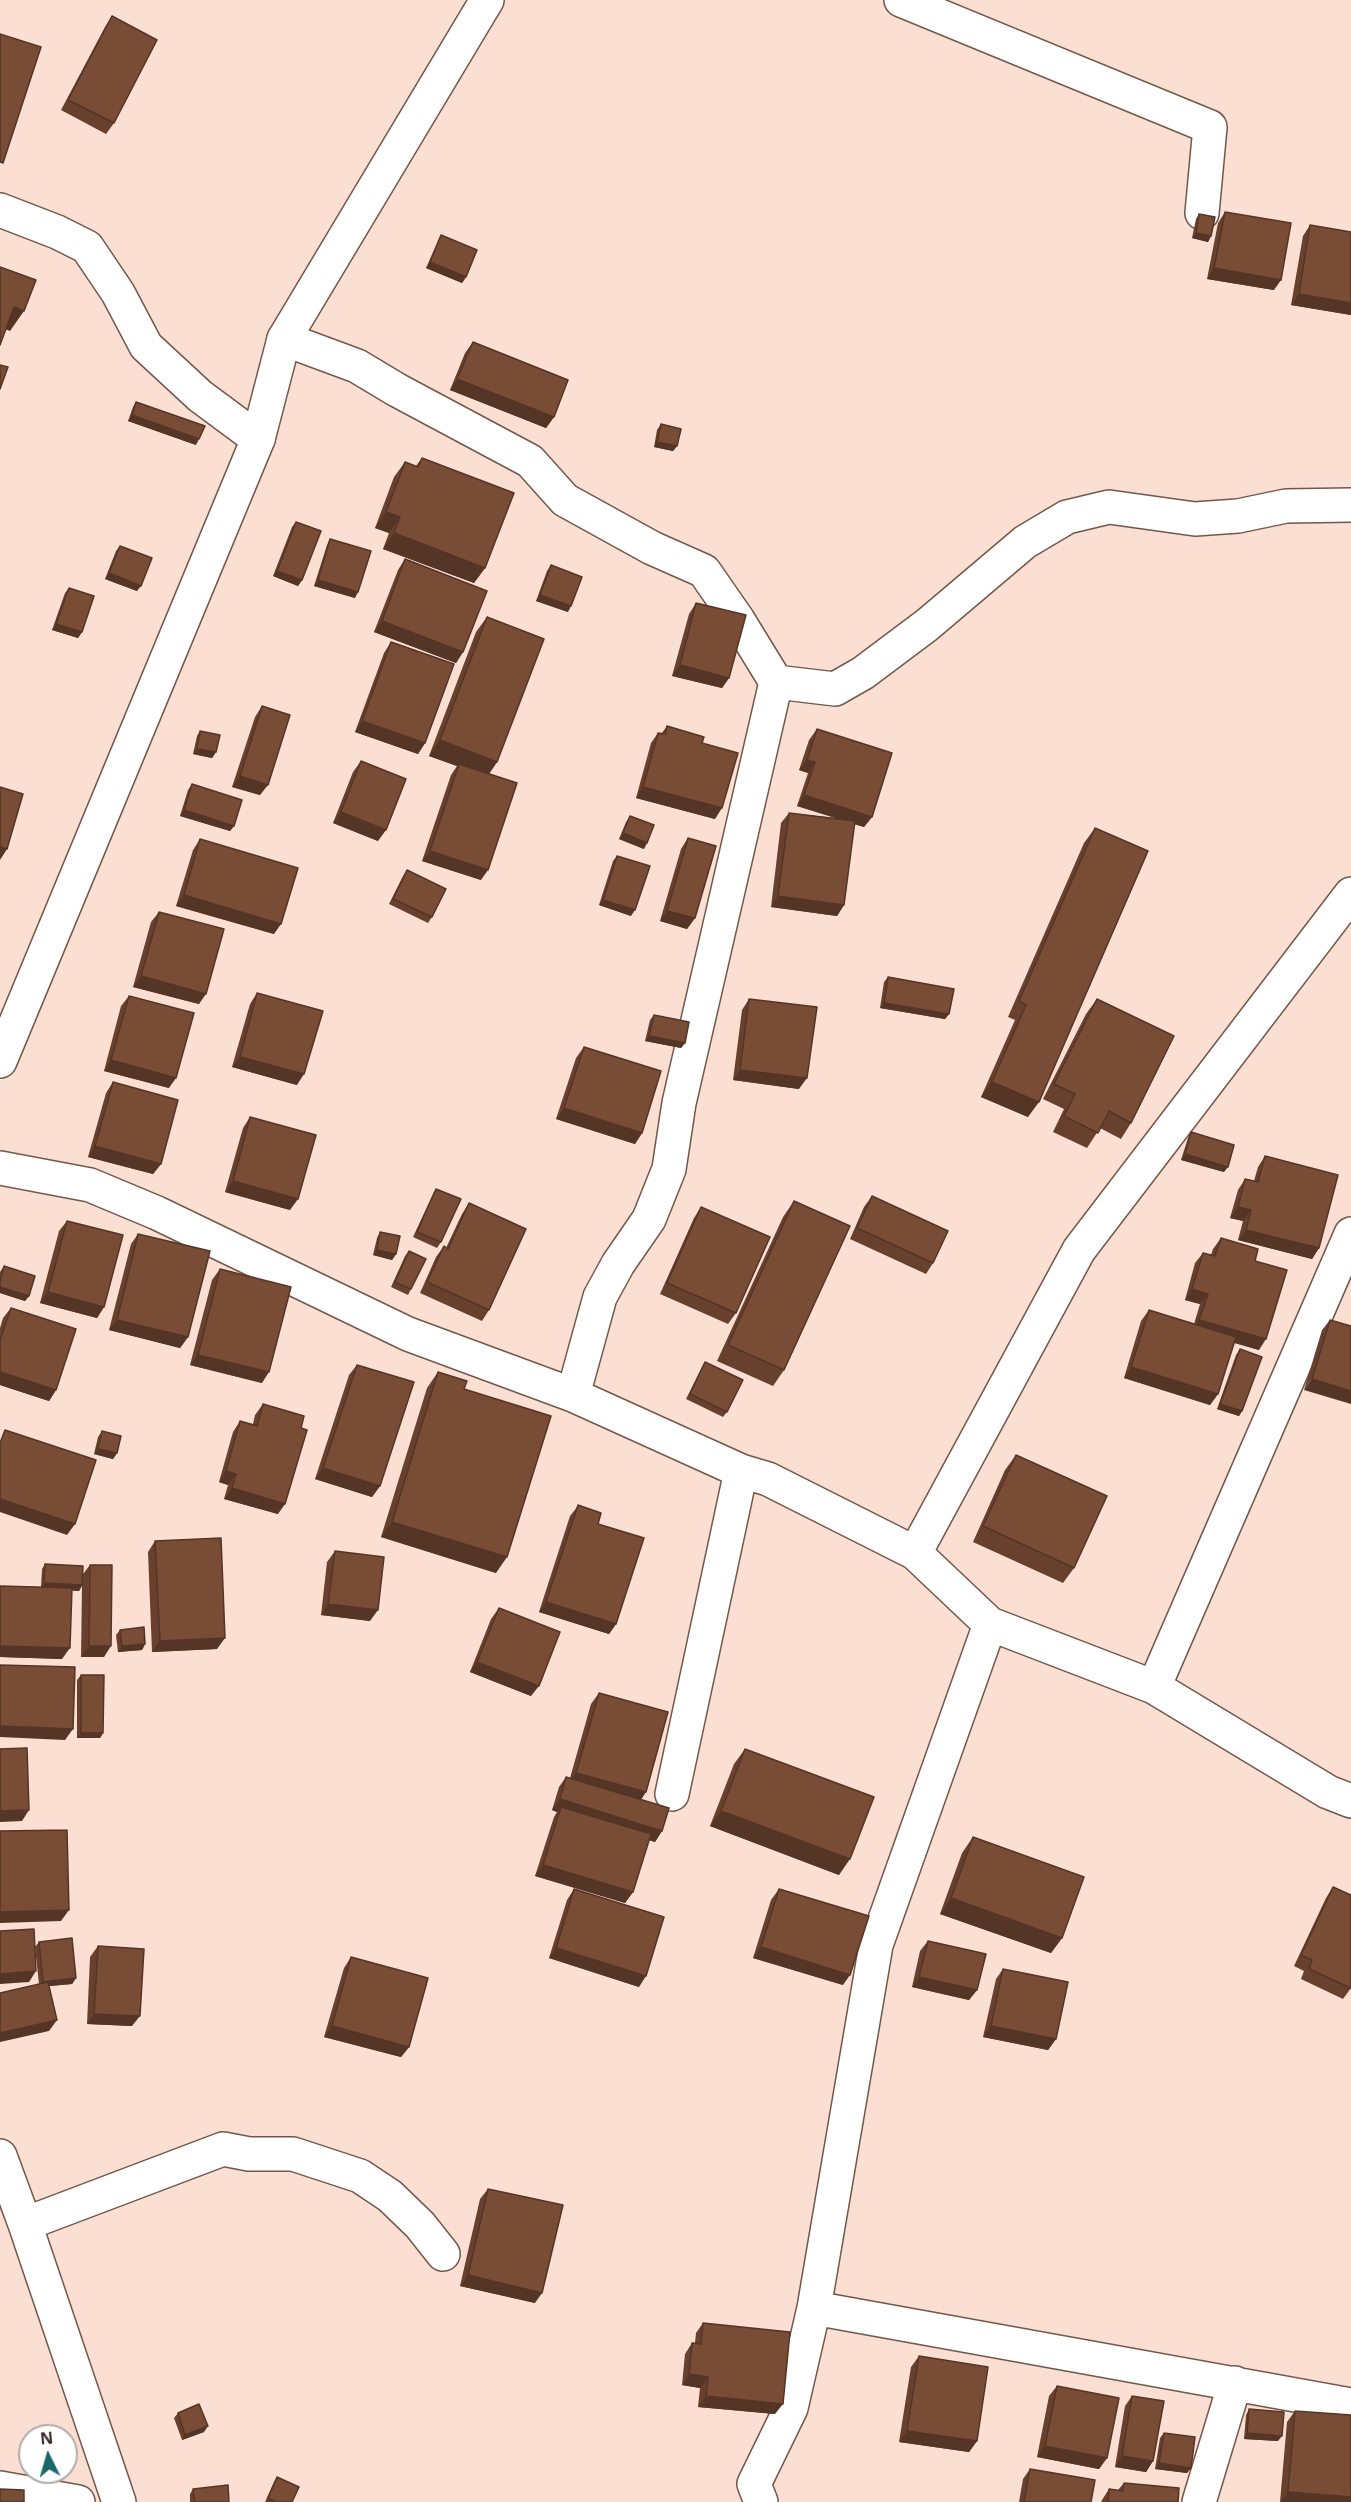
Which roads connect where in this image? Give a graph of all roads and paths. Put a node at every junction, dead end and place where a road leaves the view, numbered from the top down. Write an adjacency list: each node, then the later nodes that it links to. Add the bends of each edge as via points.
1 (487, 0): 5 (street)
2 (900, 0): 4 (street, via 1210,127)
3 (0, 210): 6 (street, via 87,248 118,293 146,346 200,396)
4 (1202, 213)
5 (284, 339): 6 (street); 8 (street, via 357,366 502,445 530,461 564,500 652,548 704,571)
6 (258, 439): 10 (street)
7 (1351, 505): 8 (street, via 1286,506 1238,516 1195,519 1108,507 1067,517 1025,542 927,625 836,689)
8 (776, 682): 13 (street, via 679,1103 669,1169 649,1219 600,1298)
9 (1351, 894): 15 (street, via 1079,1250)
10 (0, 1061)
11 (0, 1168): 13 (street, via 90,1185 408,1334)
12 (1351, 1234): 17 (street)
13 (573, 1395): 14 (street)
14 (741, 1471): 15 (street, via 768,1479); 18 (street)
15 (915, 1553): 16 (street)
16 (990, 1624): 17 (street); 23 (street, via 876,1945)
17 (1154, 1687): 19 (street, via 1328,1792)
18 (672, 1794)
19 (1351, 1801)
20 (0, 2156): 21 (street)
21 (25, 2224): 22 (street, via 223,2149 249,2154 293,2154 360,2176 390,2196); 28 (street)
22 (443, 2254)
23 (814, 2308): 24 (street); 29 (street, via 791,2408 754,2484)
24 (1236, 2384): 25 (street); 30 (street)
25 (1351, 2405)
26 (0, 2488): 27 (street)
27 (78, 2502)
28 (119, 2502)
29 (761, 2502)
30 (1199, 2502)

